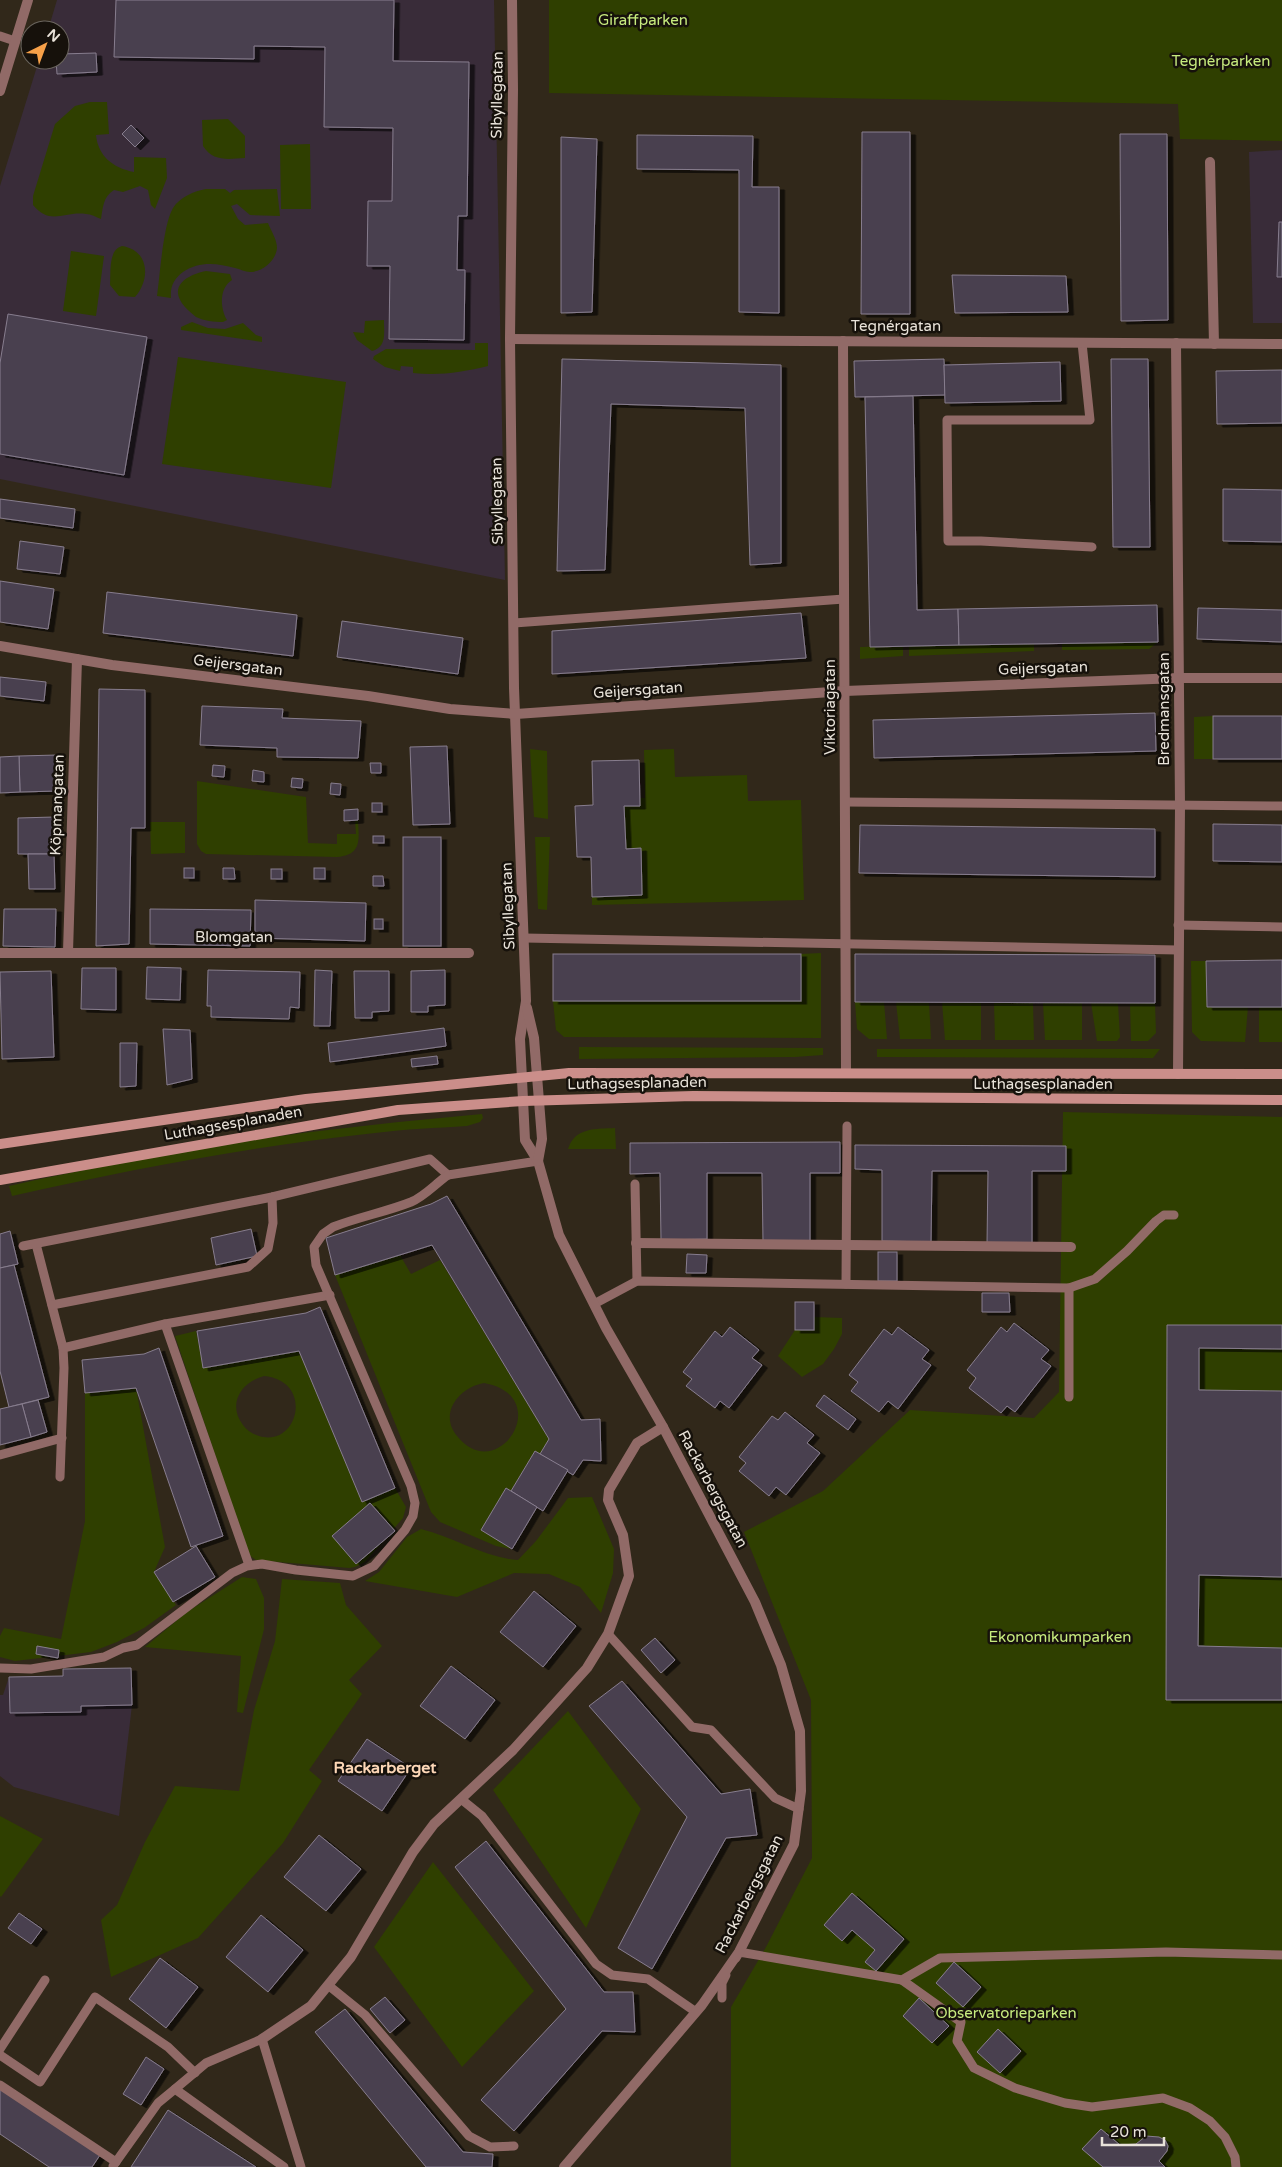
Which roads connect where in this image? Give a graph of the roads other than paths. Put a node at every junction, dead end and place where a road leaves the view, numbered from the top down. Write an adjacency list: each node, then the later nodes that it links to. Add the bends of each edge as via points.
1 (28, 0): 4 (street)
2 (512, 0): 7 (street, Sibyllegatan)
3 (0, 36): 4 (lane)
4 (15, 40): 5 (street)
5 (0, 91)
6 (1210, 162): 11 (street)
7 (510, 339): 8 (street, Tegnérgatan); 15 (street, Sibyllegatan)
8 (844, 341): 9 (street, Tegnérgatan); 14 (street, Viktoriagatan)
9 (1082, 343): 10 (street, Tegnérgatan); 13 (lane, via 1090,420 947,420 948,541)
10 (1176, 343): 11 (street, Tegnérgatan); 18 (street, Bredmansgatan)
11 (1214, 344): 12 (street, Tegnérgatan)
12 (1282, 344)
13 (1092, 547)
14 (844, 599): 15 (lane); 20 (street, Viktoriagatan)
15 (514, 623): 21 (street, Sibyllegatan)
16 (0, 646): 17 (street, Geijersgatan)
17 (77, 659): 21 (street, Geijersgatan, via 450,709); 30 (street, Köpmangatan)
18 (1179, 678): 19 (street, Geijersgatan); 20 (street, Geijersgatan); 23 (street, Bredmansgatan)
19 (1282, 678)
20 (845, 691): 21 (street, Geijersgatan); 22 (street, Viktoriagatan)
21 (516, 714): 27 (street, Sibyllegatan)
22 (845, 802): 23 (lane); 28 (street, Viktoriagatan)
23 (1180, 806): 24 (lane); 25 (street, Bredmansgatan)
24 (1282, 806)
25 (1178, 925): 26 (lane); 29 (street, Bredmansgatan)
26 (1282, 926)
27 (524, 938): 28 (lane); 33 (street, Sibyllegatan)
28 (845, 943): 29 (lane); 34 (street, Viktoriagatan)
29 (1178, 950): 35 (street, Bredmansgatan)
30 (68, 952): 31 (street, Blomgatan); 32 (street, Blomgatan)
31 (0, 953)
32 (469, 953)
33 (526, 1001): 37 (street, Sibyllegatan); 38 (street, Sibyllegatan, via 520,1040)
34 (846, 1073): 35 (main road, Luthagsesplanaden); 37 (main road, Luthagsesplanaden)
35 (1178, 1074): 36 (main road, Luthagsesplanaden)
36 (1282, 1074)
37 (537, 1075): 38 (main road, Luthagsesplanaden); 39 (street, Rackarbergsgatan)
38 (522, 1077): 41 (street, Rackarbergsgatan); 43 (main road, Luthagsesplanaden, via 306,1099)
39 (539, 1100): 40 (main road, Luthagsesplanaden, via 693,1096); 41 (main road, Luthagsesplanaden); 44 (street, Rackarbergsgatan, via 542,1139)
40 (1282, 1100)
41 (523, 1101): 44 (street, Rackarbergsgatan, via 525,1140); 46 (main road, Luthagsesplanaden, via 398,1110)
42 (847, 1126): 53 (lane)
43 (0, 1144)
44 (538, 1160): 45 (lane); 59 (street, Rackarbergsgatan, via 559,1235)
45 (448, 1175): 48 (lane, via 430,1159); 58 (lane, via 411,1202 351,1220 323,1234 314,1246 315,1256)
46 (0, 1180)
47 (635, 1184): 50 (lane)
48 (272, 1197): 51 (lane); 60 (lane, via 273,1223 268,1249 248,1267)
49 (1174, 1215): 57 (lane, via 1164,1215 1156,1221 1095,1279)
50 (636, 1243): 53 (street); 55 (lane)
51 (36, 1244): 52 (lane); 60 (lane)
52 (23, 1246)
53 (846, 1246): 54 (street); 56 (lane)
54 (1071, 1248)
55 (637, 1281): 56 (lane); 59 (lane)
56 (846, 1284): 57 (lane)
57 (1069, 1288): 63 (lane)
58 (330, 1295): 61 (lane); 68 (lane, via 411,1486 415,1503 413,1516 374,1566 353,1576)
59 (594, 1304): 64 (street, Rackarbergsgatan)
60 (52, 1305): 62 (lane)
61 (165, 1324): 62 (lane); 68 (lane)
62 (63, 1348): 65 (lane)
63 (1069, 1397)
64 (663, 1427): 69 (street, Rackarbergsgatan, via 637,1443 609,1490 608,1500 623,1535 629,1576); 72 (street, Rackarbergsgatan, via 755,1602 781,1665 800,1731)
65 (62, 1438): 66 (lane); 67 (lane)
66 (0, 1455)
67 (60, 1478)
68 (249, 1565): 70 (lane, via 232,1573 137,1645 86,1660 31,1668)
69 (608, 1634): 71 (street, Rackarbergsgatan, via 588,1668 518,1744); 72 (lane, via 692,1727 711,1730 775,1798)
70 (0, 1668)
71 (461, 1799): 77 (street, Rackarbergsgatan, via 434,1824 418,1845 351,1957); 79 (lane, via 482,1816 596,1964 612,1975 648,1980)
72 (799, 1809): 73 (street, Rackarbergsgatan, via 794,1844)
73 (739, 1952): 76 (lane); 78 (lane, via 722,1982); 79 (street, Rackarbergsgatan)
74 (1282, 1955): 76 (lane, via 1166,1952 940,1958)
75 (45, 1980): 81 (lane)
76 (902, 1980): 91 (lane, via 960,2022 957,2041 974,2068 1015,2088 1065,2103 1092,2107 1163,2098 1190,2108 1210,2121 1225,2137 1235,2157)
77 (328, 1986): 80 (street, Rackarbergsgatan, via 312,2006); 86 (lane, via 365,2014 469,2136 490,2147)
78 (722, 1998)
79 (696, 2012): 90 (street, Rackarbergsgatan)
80 (262, 2039): 83 (lane, Rackarbergsgatan, via 206,2063); 89 (lane)
81 (0, 2049)
82 (0, 2055): 83 (lane, via 40,2082 95,1997 168,2047)
83 (195, 2073): 85 (lane, Rackarbergsgatan)
84 (0, 2085): 87 (lane)
85 (176, 2089): 87 (lane, Rackarbergsgatan, via 158,2103); 88 (lane)
86 (514, 2146)
87 (114, 2165)
88 (284, 2167)
89 (301, 2167)
90 (564, 2167)
91 (1236, 2167)

